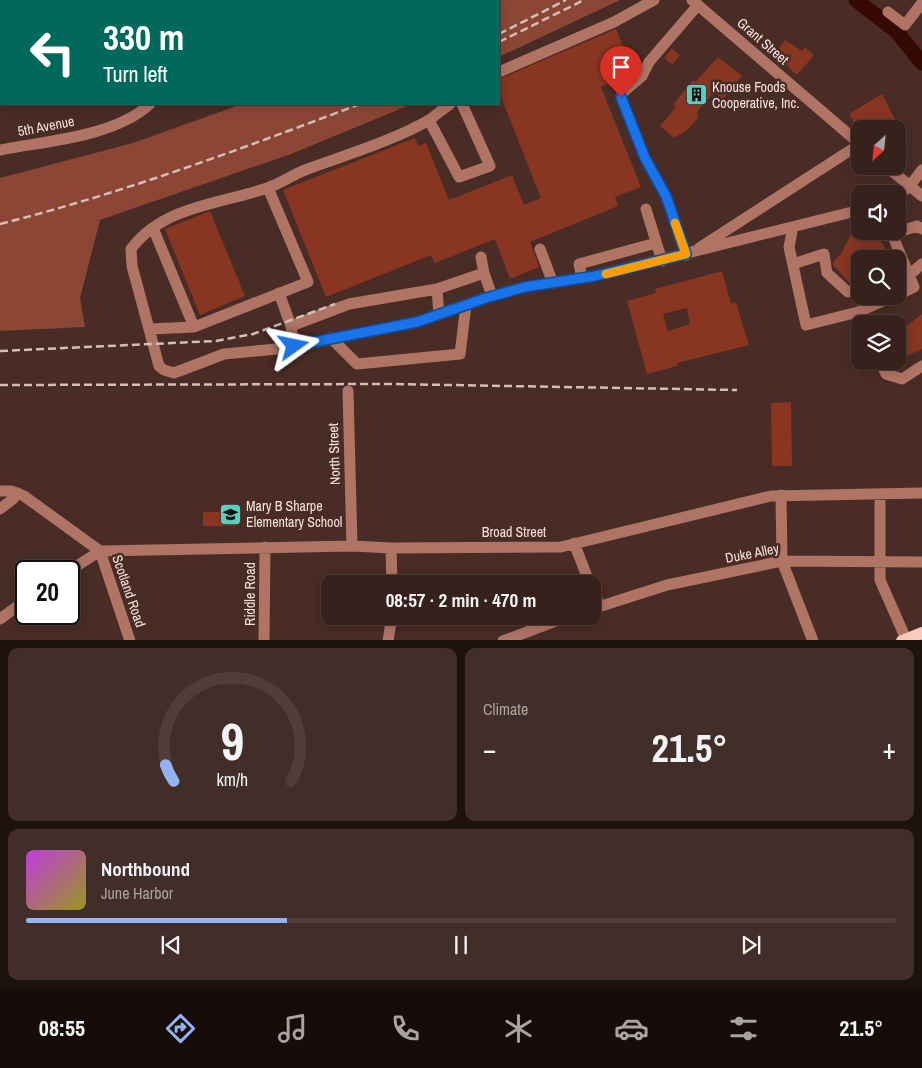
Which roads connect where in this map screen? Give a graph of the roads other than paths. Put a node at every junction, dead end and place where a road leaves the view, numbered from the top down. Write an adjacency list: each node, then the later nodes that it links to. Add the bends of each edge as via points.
1 (654, 0): 5 (street, via 614,22)
2 (695, 3): 10 (street, Grant Street); 27 (street, via 649,62 642,76 621,97)
3 (922, 3): 4 (street, via 905,25)
4 (888, 12)
5 (500, 72)
6 (149, 105): 11 (street, 5th Avenue, via 109,128)
7 (449, 105): 9 (street)
8 (462, 105): 9 (street, via 490,166 459,178)
9 (429, 120): 16 (street)
10 (851, 136)
11 (0, 150)
12 (851, 150): 27 (street)
13 (922, 170): 15 (street)
14 (896, 175): 15 (street)
15 (909, 187): 17 (street); 18 (street)
16 (268, 188): 22 (street, via 188,209); 40 (street, via 308,282)
17 (906, 189)
18 (922, 196)
19 (646, 209): 24 (street)
20 (851, 212): 21 (street)
21 (793, 227): 27 (street); 30 (street, via 789,247)
22 (153, 228): 47 (street); 49 (street, via 131,249 132,266)
23 (922, 228): 26 (street, via 916,226 892,234)
24 (656, 243): 29 (street); 34 (street, via 579,264)
25 (540, 249): 36 (street)
26 (896, 250)
27 (689, 254): 29 (street)
28 (481, 257): 32 (street)
29 (662, 260): 34 (street)
30 (793, 264): 38 (street, via 824,254 827,273); 44 (street, via 806,325)
31 (922, 264): 33 (street)
32 (484, 273): 37 (street); 41 (street)
33 (906, 275)
34 (582, 278): 36 (street)
35 (906, 280): 39 (street)
36 (553, 283): 41 (street)
37 (437, 289): 45 (street); 48 (street, via 349,304)
38 (851, 291)
39 (918, 292)
40 (279, 293): 47 (street); 48 (street)
41 (492, 296): 42 (street)
42 (466, 305): 45 (street); 50 (street, via 460,354 357,364)
43 (875, 305): 44 (street)
44 (858, 312): 46 (street)
45 (439, 315): 50 (street)
46 (859, 315)
47 (194, 326): 49 (street)
48 (291, 326): 51 (street)
49 (150, 329): 51 (street, via 159,366 174,373 224,354)
50 (331, 338): 51 (street)
51 (294, 346)
52 (922, 366): 53 (street, via 902,379 886,374)
53 (884, 370)
54 (348, 392): 62 (street, North Street)
55 (0, 491): 56 (street)
56 (18, 493): 60 (street); 65 (street)
57 (922, 493): 58 (street, Broad Street)
58 (880, 494): 59 (street, Broad Street); 67 (street)
59 (781, 495): 61 (street, Broad Street); 66 (street)
60 (0, 509)
61 (574, 543): 64 (street, Broad Street, via 561,547); 71 (street)
62 (352, 546): 63 (street, Broad Street); 64 (street, Broad Street)
63 (265, 547): 65 (street, Broad Street); 79 (street, Riddle Road)
64 (391, 548): 70 (street)
65 (100, 551): 69 (street); 78 (street, Scotland Road)
66 (782, 561): 67 (street, Duke Alley); 72 (street, Duke Alley, via 667,585); 82 (street)
67 (879, 562): 68 (street, Duke Alley); 83 (street, via 880,580)
68 (922, 562)
69 (80, 564)
70 (392, 575)
71 (586, 575)
72 (601, 606)
73 (15, 608): 74 (street)
74 (0, 619)
75 (390, 625): 80 (street)
76 (544, 625): 81 (street)
77 (922, 633): 83 (main road)
78 (130, 640)
79 (264, 640)
80 (388, 640)
81 (503, 640)
82 (813, 640)
83 (904, 640)

